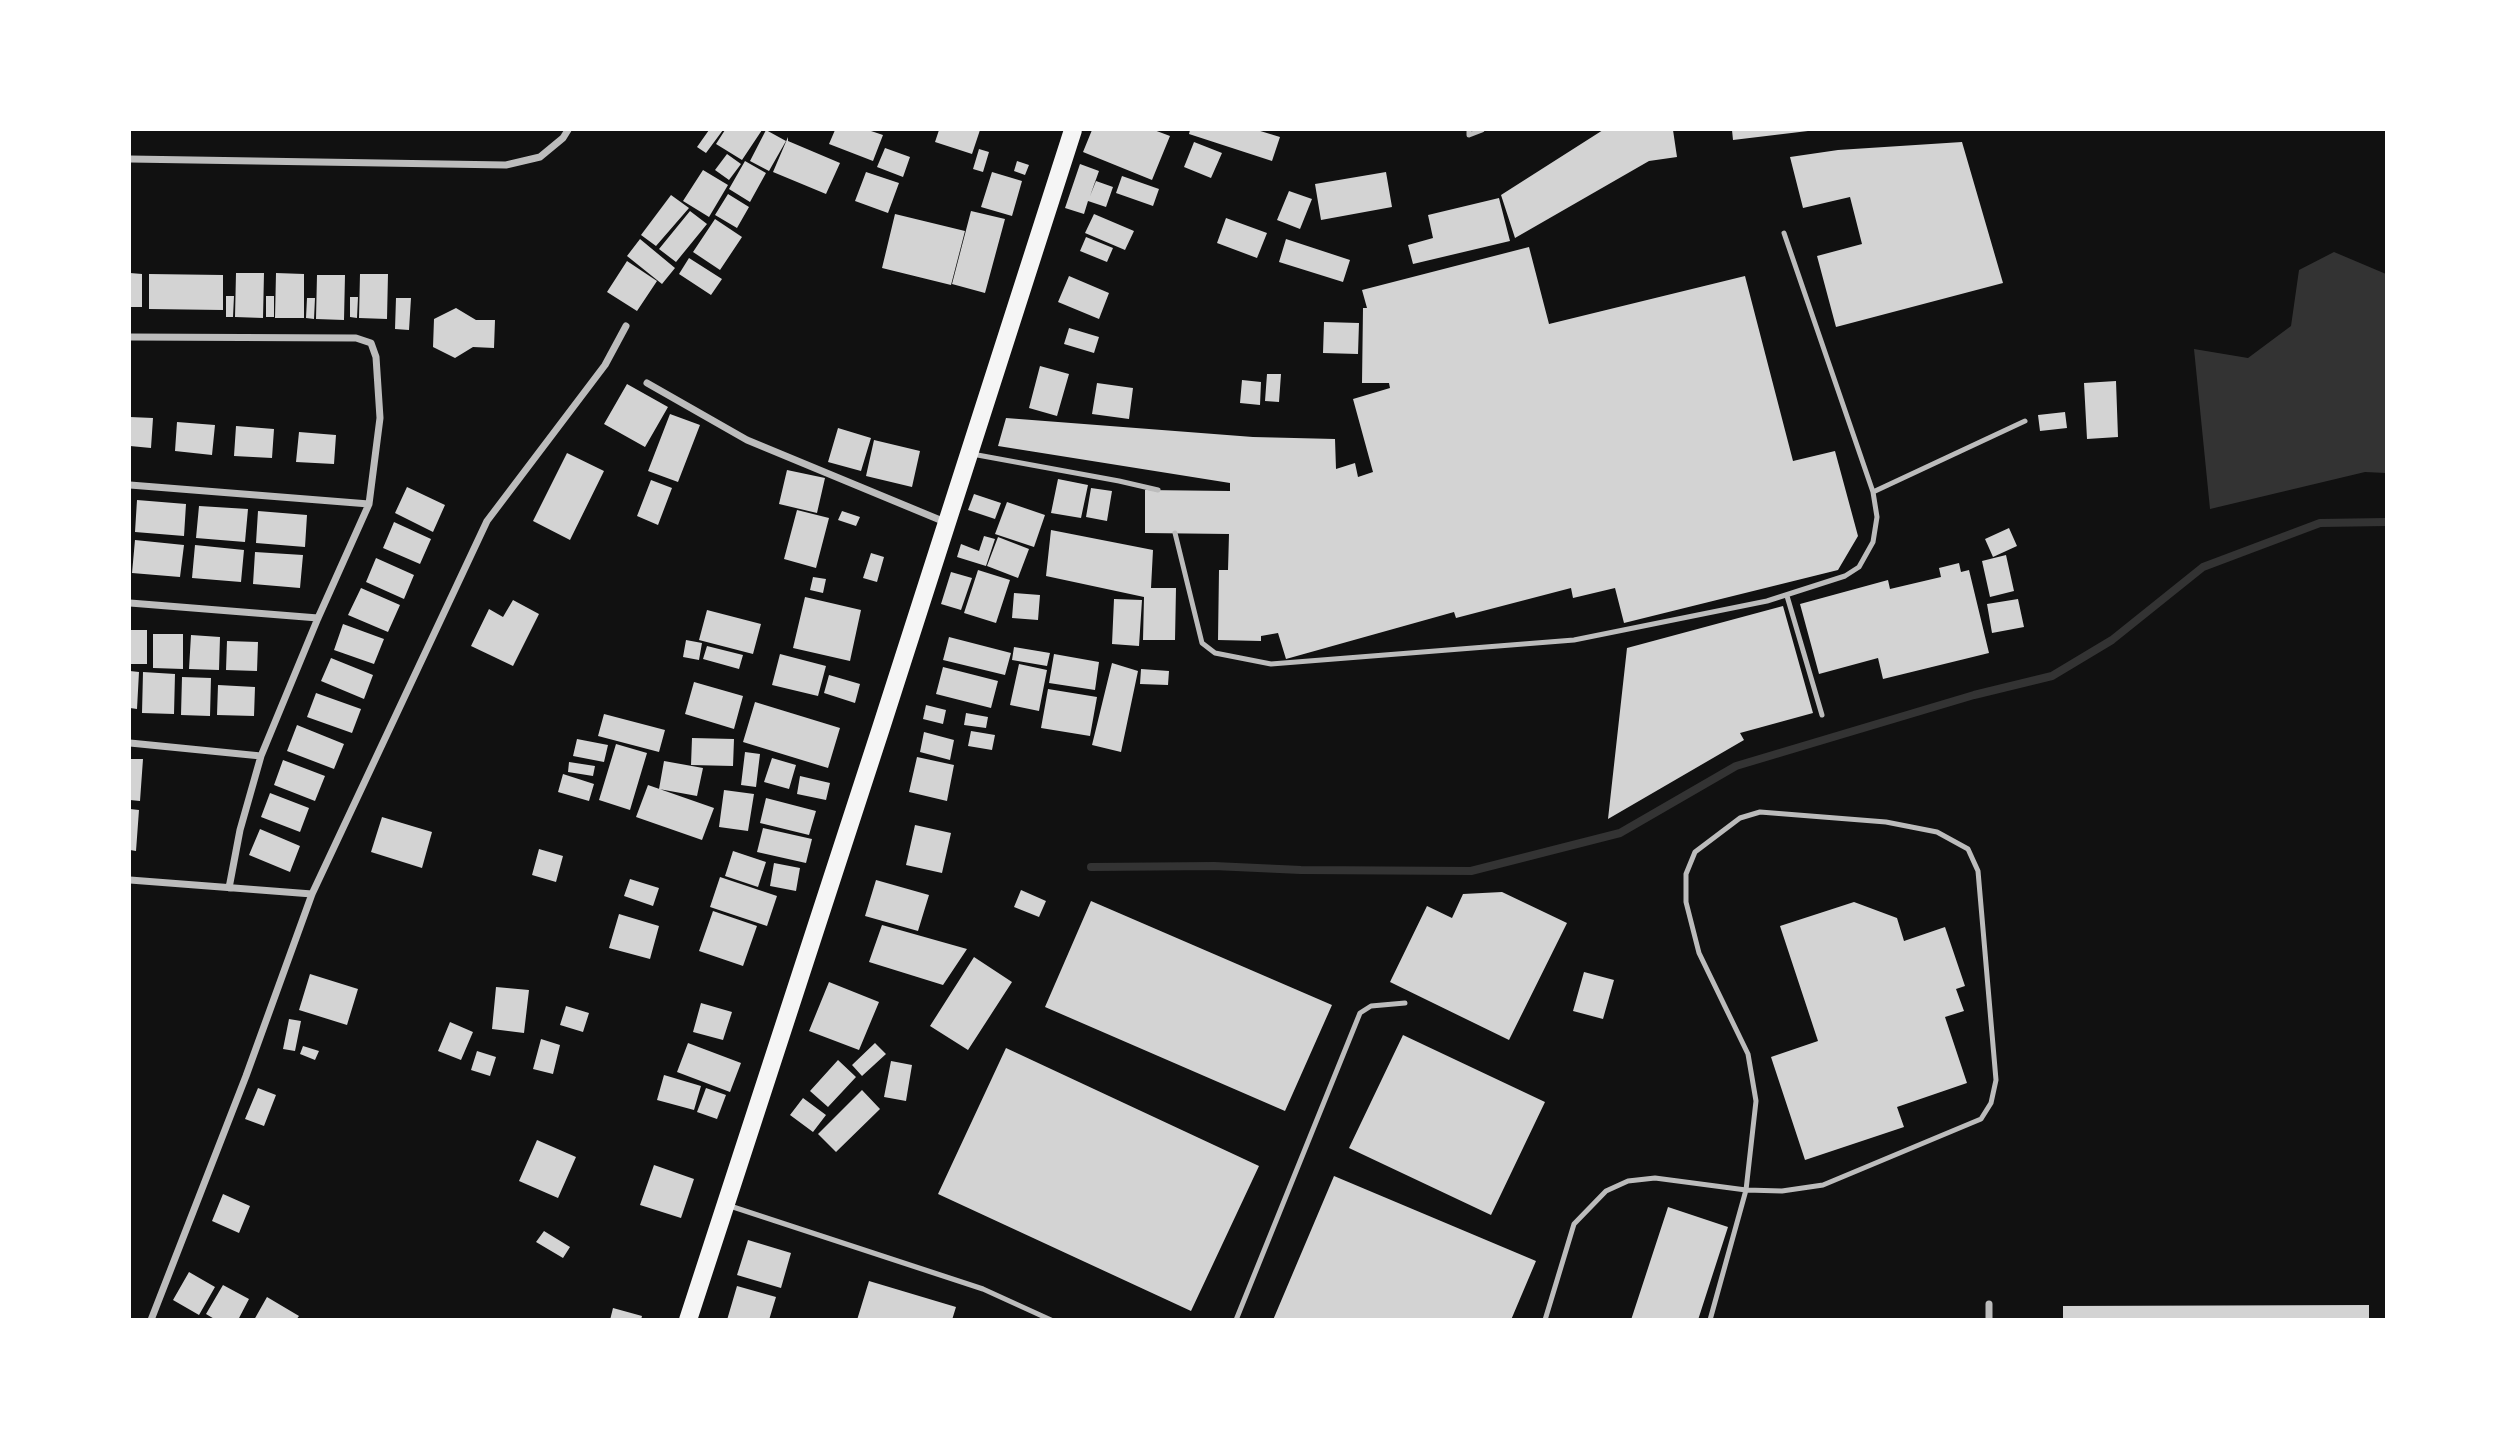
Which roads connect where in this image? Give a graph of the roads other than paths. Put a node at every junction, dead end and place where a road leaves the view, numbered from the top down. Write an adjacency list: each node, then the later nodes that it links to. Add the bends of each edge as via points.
1 (568, 130): 5 (street, via 540,157 506,165)
2 (1073, 130): 11 (main road)
3 (1469, 130): 4 (lane, via 1469,135)
4 (1482, 130)
5 (130, 159)
6 (1784, 233): 14 (lane)
7 (626, 326): 26 (street, via 605,365 487,521)
8 (130, 337): 15 (street, via 356,338 371,343 380,418)
9 (647, 383): 16 (street, via 747,440)
10 (2025, 421): 14 (lane)
11 (968, 454): 13 (lane); 16 (main road)
12 (130, 485): 15 (street)
13 (1158, 491)
14 (1874, 492): 18 (lane, via 1877,528 1859,567)
15 (369, 504): 20 (street)
16 (946, 522): 29 (main road)
17 (1175, 533): 18 (lane, via 1202,643 1215,653 1260,663 1574,640)
18 (1787, 596): 21 (lane)
19 (130, 603): 20 (street)
20 (318, 618): 23 (street)
21 (1822, 715)
22 (130, 743): 23 (street)
23 (261, 757): 25 (street)
24 (130, 880): 25 (street)
25 (229, 888): 26 (street)
26 (312, 894): 31 (street)
27 (1405, 1003): 34 (lane, via 1371,1006 1360,1013)
28 (1746, 1190): 28 (lane, via 1823,1185 1981,1119 1991,1103 1996,1080 1978,871 1968,849 1937,832 1886,822 1760,812 1740,818 1695,852 1686,874 1686,902 1699,953 1748,1054 1756,1101); 35 (lane, via 1655,1178 1628,1181 1606,1191 1574,1224); 36 (lane)
29 (725, 1205): 32 (main road); 33 (lane, via 983,1289)
30 (1989, 1304): 37 (street)
31 (151, 1320)
32 (688, 1320)
33 (1051, 1320)
34 (1236, 1320)
35 (1545, 1320)
36 (1710, 1320)
37 (1989, 1320)

